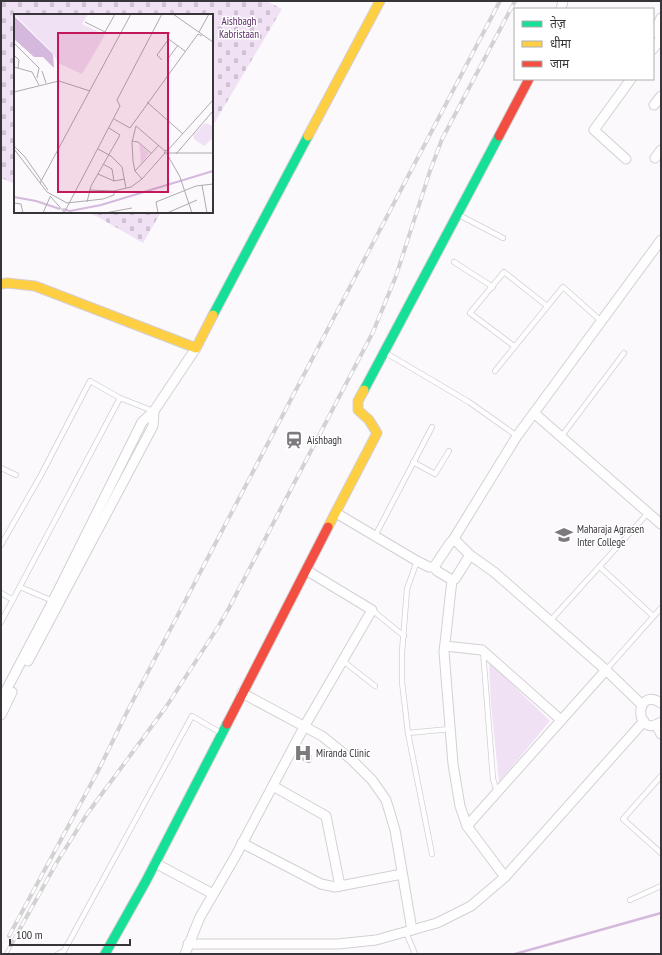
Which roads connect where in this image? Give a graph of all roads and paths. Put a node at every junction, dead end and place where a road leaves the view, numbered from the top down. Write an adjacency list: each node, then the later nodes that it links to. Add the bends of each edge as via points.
1 (380, 1): 21 (street)
2 (661, 18): 3 (street, via 655,30)
3 (661, 38): 4 (street)
4 (654, 48)
5 (529, 80): 12 (street)
6 (630, 80): 11 (street, via 594,130)
7 (661, 96): 8 (street)
8 (654, 104)
9 (661, 150): 10 (street)
10 (654, 158)
11 (626, 159)
12 (458, 214): 13 (lane); 22 (street)
13 (503, 238)
14 (661, 240): 19 (street)
15 (454, 262): 17 (lane)
16 (1, 284): 21 (street, via 35,286)
17 (492, 287): 18 (lane, via 504,272); 20 (lane, via 470,313)
18 (547, 306): 19 (lane, via 563,288); 20 (lane)
19 (601, 321): 27 (street)
20 (514, 346): 24 (lane)
21 (196, 348): 26 (street)
22 (384, 352): 29 (lane, via 470,402); 35 (street, via 358,401 358,410 369,420 377,433)
23 (624, 353): 30 (lane)
24 (495, 371)
25 (120, 398): 26 (lane); 40 (lane, via 90,382 42,475); 47 (lane)
26 (154, 411): 50 (street, via 142,422); 66 (street, via 153,426)
27 (534, 413): 29 (street); 30 (street)
28 (432, 427): 32 (lane)
29 (517, 436): 39 (street)
30 (561, 437): 36 (street)
31 (449, 451): 32 (lane, via 435,474)
32 (413, 462): 38 (lane)
33 (1, 468): 34 (lane)
34 (16, 475)
35 (336, 513): 38 (street); 45 (street)
36 (648, 513): 37 (street); 43 (lane)
37 (661, 524)
38 (375, 536): 42 (street)
39 (453, 540): 41 (street); 44 (street)
40 (1, 545)
41 (470, 555): 46 (street); 54 (street, via 494,572)
42 (417, 561): 44 (street); 56 (lane, via 407,589)
43 (600, 566): 53 (lane); 54 (lane)
44 (434, 567): 46 (street)
45 (306, 570): 52 (street); 62 (street)
46 (452, 580): 57 (street)
47 (20, 587): 49 (lane); 50 (lane)
48 (1, 593): 49 (lane)
49 (13, 600): 55 (lane)
50 (53, 601): 63 (street)
51 (661, 608): 53 (lane)
52 (372, 610): 56 (lane); 59 (street)
53 (653, 616): 60 (lane)
54 (550, 621): 60 (street)
55 (1, 622)
56 (404, 636): 73 (lane, via 402,682)
57 (445, 646): 58 (street); 71 (street)
58 (482, 650): 67 (street); 77 (lane)
59 (343, 661): 61 (lane); 70 (street)
60 (606, 670): 65 (street); 67 (street)
61 (375, 686)
62 (242, 693): 70 (street); 72 (street)
63 (1, 700)
64 (661, 703): 65 (street, via 649,700)
65 (642, 704): 68 (street, via 640,716)
66 (1, 715)
67 (561, 720): 77 (street)
68 (644, 722): 69 (street, via 651,725); 84 (street)
69 (658, 723): 74 (street)
70 (304, 727): 76 (street); 83 (street, via 322,736 352,760 372,780 386,800 395,830)
71 (450, 729): 73 (lane); 78 (street, via 460,806)
72 (222, 733): 82 (street); 92 (lane, via 192,716 64,951)
73 (408, 733): 81 (lane)
74 (661, 734)
75 (661, 776): 80 (lane, via 623,819)
76 (273, 786): 79 (street); 85 (street, via 326,816)
77 (497, 792): 78 (street)
78 (467, 826): 84 (street)
79 (242, 843): 85 (street, via 321,884); 87 (street)
80 (661, 853)
81 (432, 854)
82 (155, 863): 87 (street); 93 (street)
83 (402, 874): 85 (street); 89 (street)
84 (505, 877): 89 (street, via 471,906 437,923)
85 (340, 886)
86 (661, 886): 88 (lane)
87 (213, 894): 90 (street)
88 (630, 900)
89 (409, 931): 91 (street, via 376,940); 96 (lane)
90 (188, 944): 91 (street); 94 (street)
91 (335, 944): 95 (street)
92 (58, 954)
93 (105, 954)
94 (185, 954)
95 (336, 954)
96 (415, 954)

